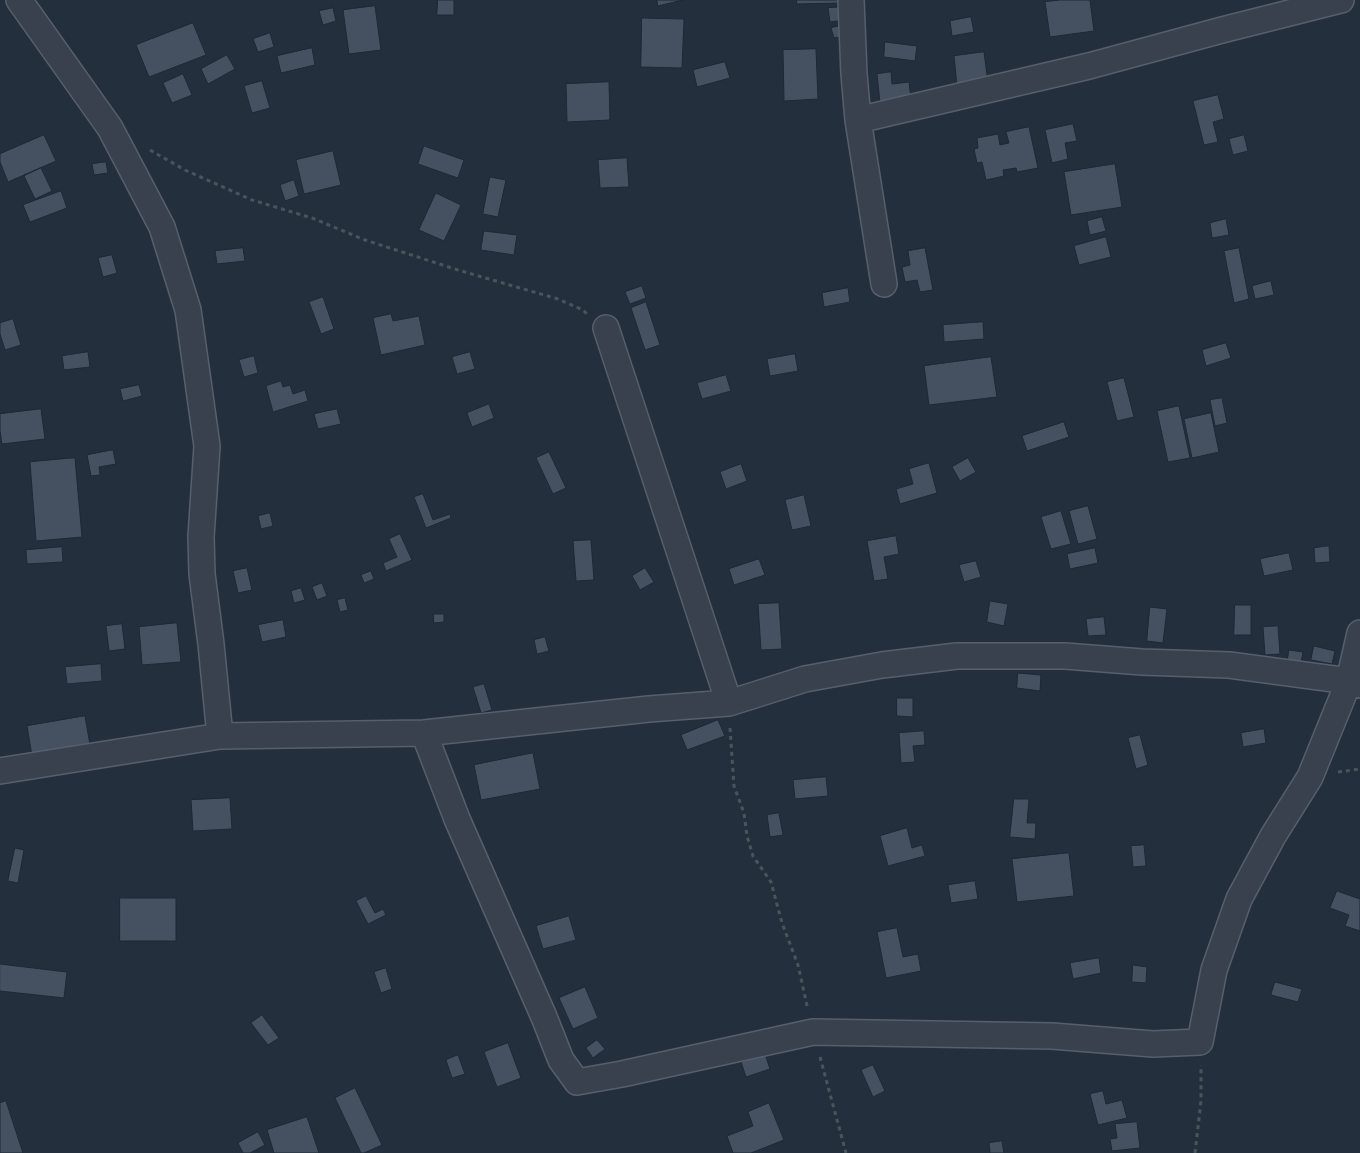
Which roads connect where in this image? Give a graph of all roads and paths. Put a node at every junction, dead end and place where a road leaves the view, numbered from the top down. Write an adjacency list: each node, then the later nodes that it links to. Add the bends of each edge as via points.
1 (19, 0): 12 (street, via 110,128 162,227 188,310 207,446 202,574)
2 (851, 0): 4 (street)
3 (1341, 0): 4 (street, via 1089,66)
4 (858, 120): 6 (street)
5 (143, 147): 7 (path, via 252,200 312,218 411,255 558,299 582,310)
6 (884, 284)
7 (606, 328): 10 (street)
8 (1360, 633): 9 (street)
9 (1354, 683): 10 (street, via 1229,665 1065,656 957,656 805,679); 15 (street, via 1310,777 1272,836 1239,898 1214,970)
10 (729, 703): 11 (street); 14 (path, via 734,786 744,813 753,856 771,882 798,965)
11 (424, 733): 12 (street); 14 (street, via 457,819 561,1060 577,1082)
12 (220, 736): 13 (street)
13 (0, 771)
14 (814, 1032): 15 (street, via 1052,1036 1153,1044); 16 (path)
15 (1200, 1042): 17 (path, via 1202,1101)
16 (846, 1153)
17 (1196, 1153)

